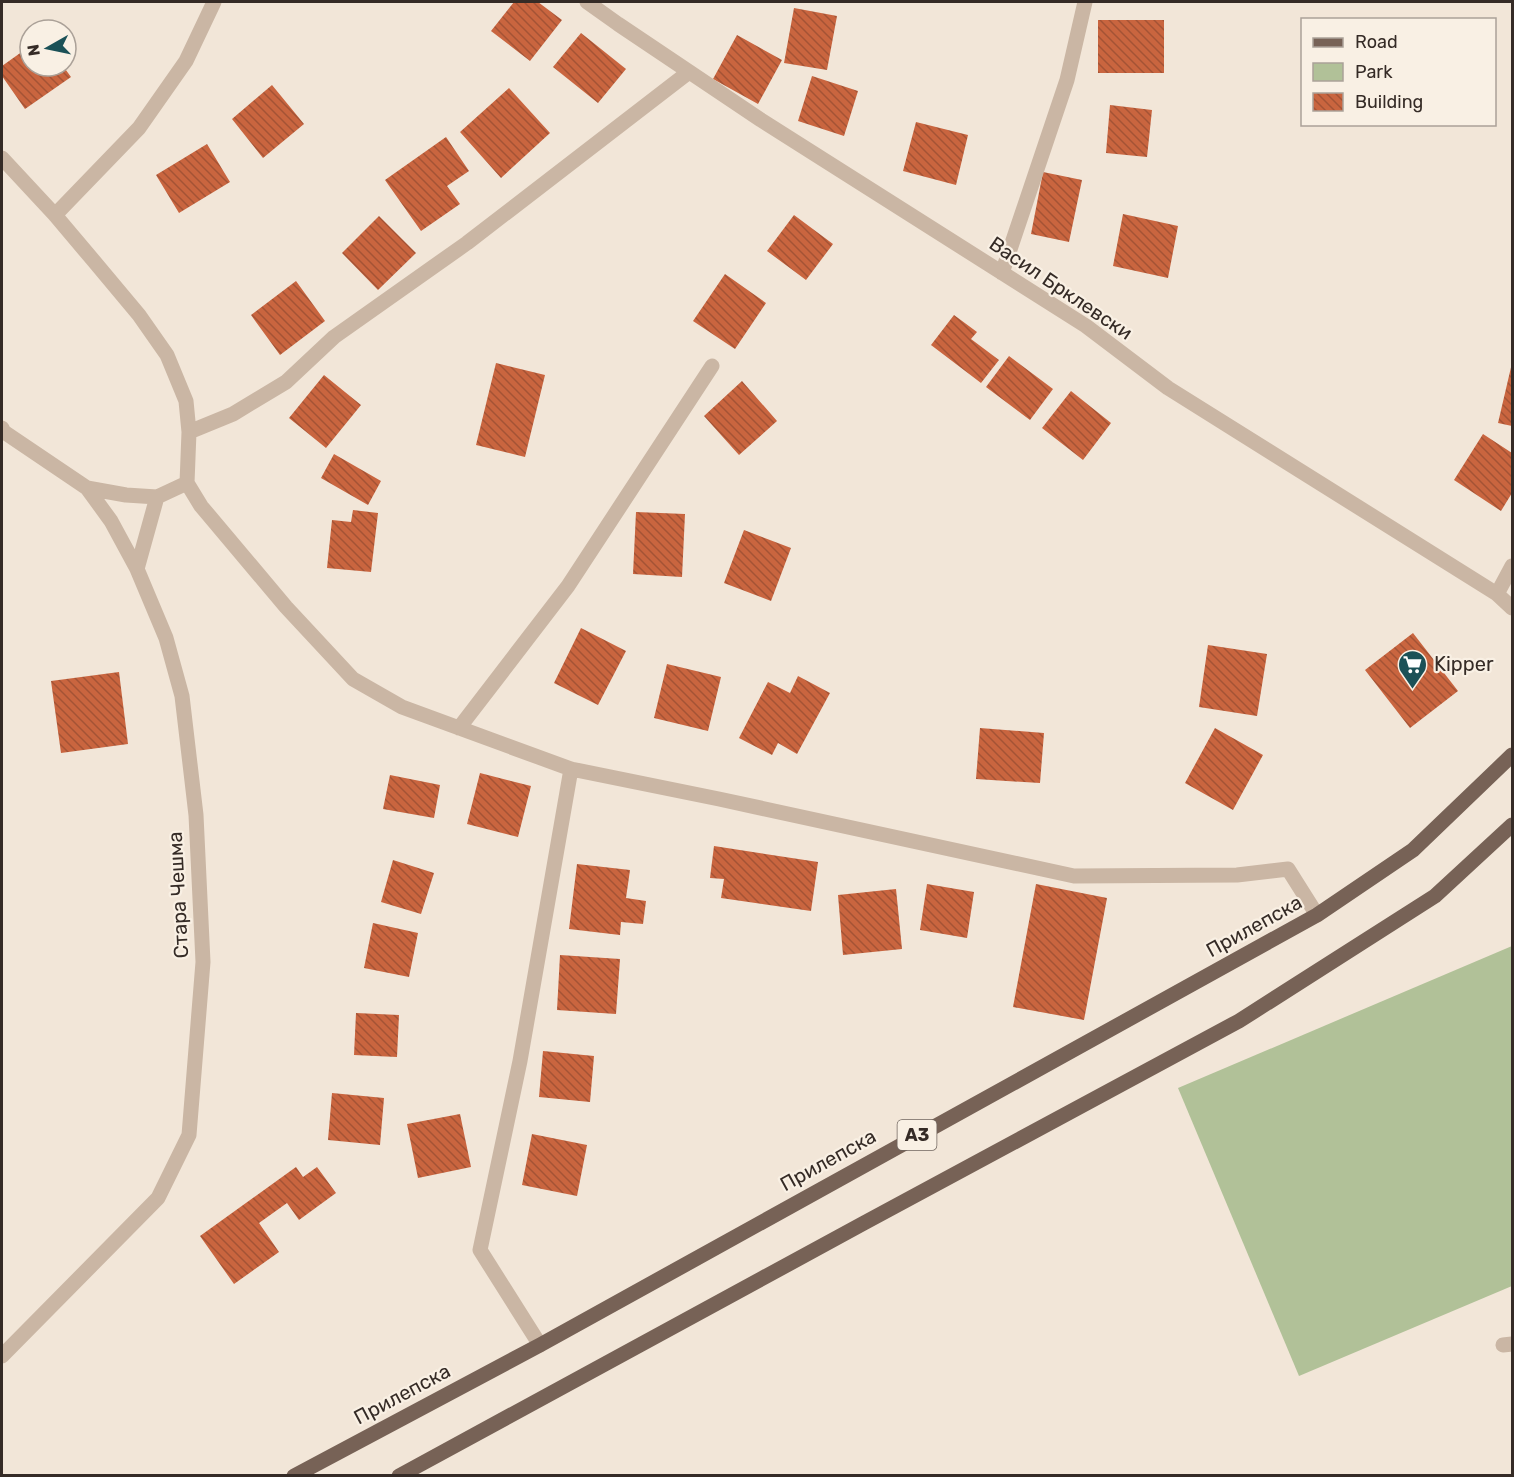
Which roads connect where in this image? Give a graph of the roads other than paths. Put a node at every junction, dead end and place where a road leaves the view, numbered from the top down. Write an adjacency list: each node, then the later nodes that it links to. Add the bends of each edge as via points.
1 (214, 2): 6 (street, via 186,61 139,128)
2 (587, 2): 4 (street, Васил Брклевски)
3 (1085, 2): 7 (street, via 1067,80)
4 (689, 72): 7 (street, Васил Брклевски); 10 (street, via 467,243 334,338 286,382 233,414)
5 (2, 158): 6 (street)
6 (56, 215): 10 (street, via 167,355 186,401)
7 (1002, 273): 16 (street, Васил Брклевски, via 1086,326 1168,388)
8 (712, 366): 18 (street, via 568,586)
9 (2, 431): 12 (street, Стара Чешма)
10 (189, 432): 11 (street)
11 (187, 483): 13 (street); 18 (street, via 201,506 286,607 353,679 402,707)
12 (87, 488): 13 (street); 15 (street, Стара Чешма, via 111,521)
13 (157, 497): 15 (street)
14 (1512, 566): 16 (street)
15 (137, 569): 24 (street, Стара Чешма, via 166,638 182,696 196,815 203,962 189,1135 158,1198)
16 (1497, 594): 17 (street, Васил Брклевски)
17 (1512, 608)
18 (459, 728): 20 (street)
19 (1512, 755): 22 (main road, Прилепска / A3, via 1413,850)
20 (571, 769): 22 (street, via 1074,876 1237,875 1288,869); 23 (street, via 520,1061 480,1250)
21 (1512, 825): 26 (main road, via 1435,896 1239,1021)
22 (1317, 915): 23 (main road, Прилепска / A3)
23 (540, 1345): 25 (main road, Прилепска / A3)
24 (2, 1356)
25 (294, 1476)
26 (399, 1476)

